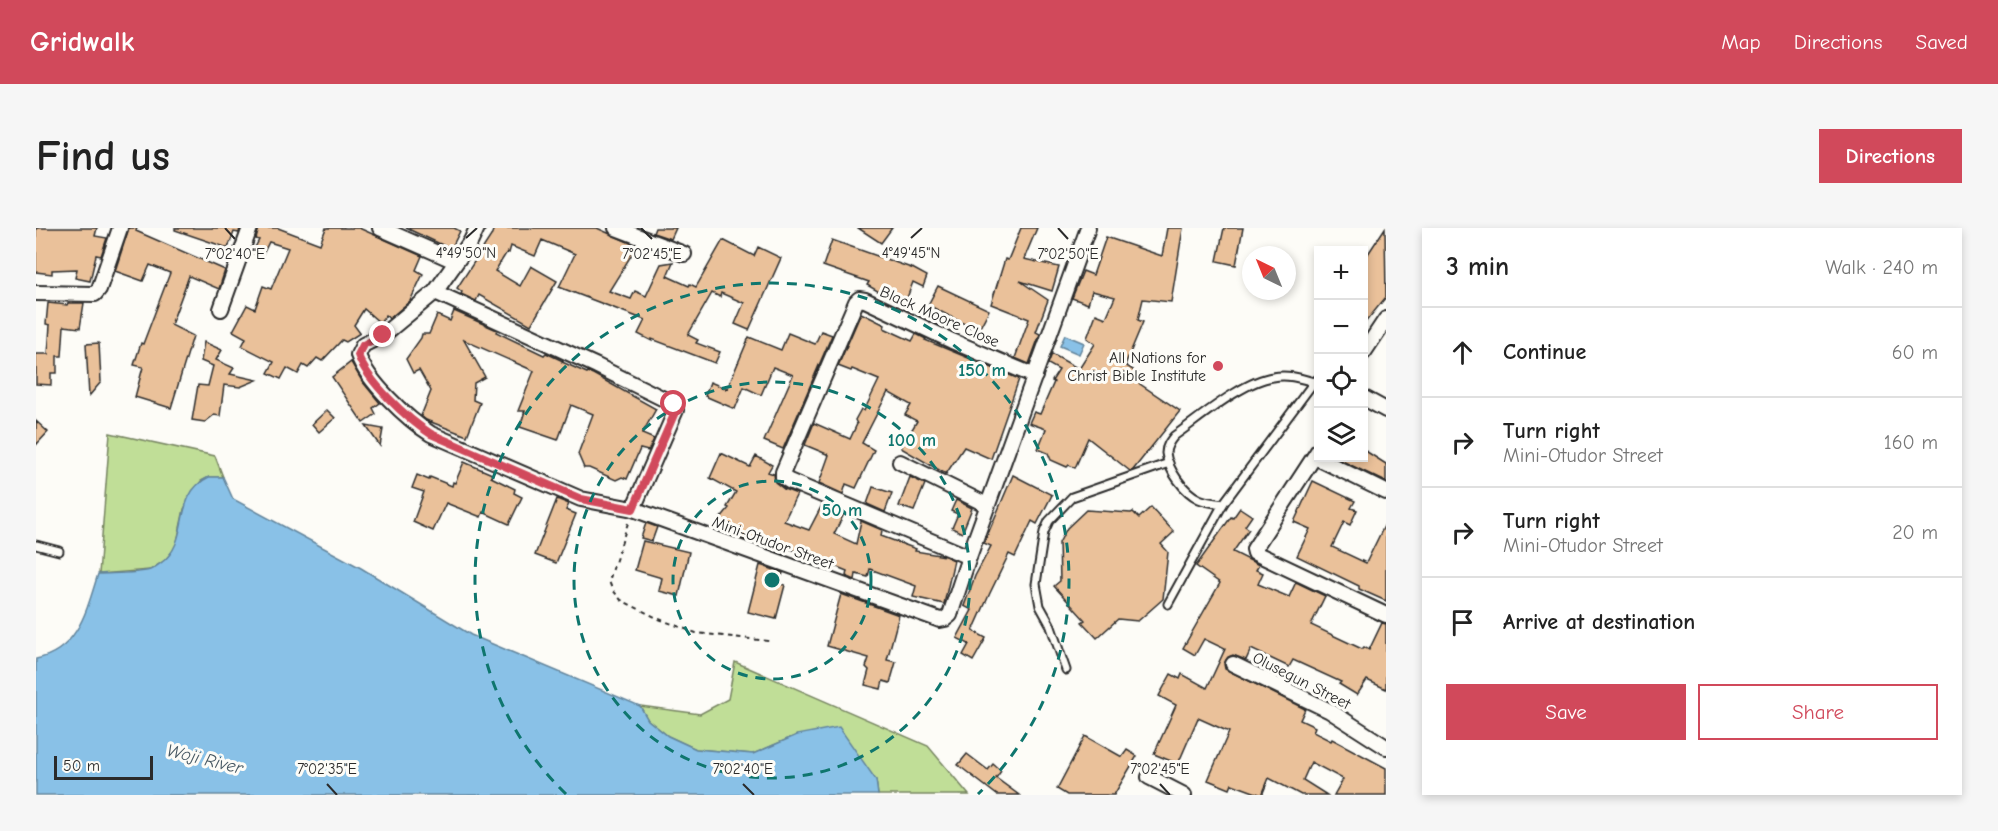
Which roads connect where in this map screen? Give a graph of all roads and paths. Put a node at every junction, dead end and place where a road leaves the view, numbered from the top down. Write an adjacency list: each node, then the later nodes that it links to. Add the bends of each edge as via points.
1 (120, 228): 10 (street, via 95,294)
2 (250, 228): 11 (street)
3 (380, 228): 8 (street)
4 (477, 228): 8 (street, Mini-Otudor Street)
5 (616, 228): 7 (street)
6 (1088, 228): 14 (street, Mini-Otudor Street)
7 (684, 254)
8 (455, 261): 9 (street, Mini-Otudor Street)
9 (435, 292): 26 (street, via 674,404 676,410); 26 (street, Mini-Otudor Street, via 383,335 363,345 358,355 377,385 403,413 431,434 581,499)
10 (36, 293)
11 (221, 309)
12 (1386, 319): 13 (street)
13 (1368, 346)
14 (1035, 376): 25 (street, Mini-Otudor Street); 29 (street, Black Moore Close, via 859,299 783,472 789,481)
15 (1314, 381): 22 (lane, via 1274,376 1246,386 1174,436 1167,445)
16 (1314, 384): 24 (lane)
17 (1368, 400): 18 (street)
18 (1386, 410)
19 (1314, 457): 31 (street, via 1254,549 1258,556)
20 (900, 462): 25 (street)
21 (1331, 462): 23 (street)
22 (1169, 463): 24 (lane, via 1192,494); 34 (lane, via 1072,497 1049,521 1039,554 1036,584 1040,606)
23 (1386, 492)
24 (1223, 504): 30 (lane)
25 (987, 505): 29 (street, Mini-Otudor Street)
26 (633, 509): 29 (street, Mini-Otudor Street, via 940,620 950,615); 32 (path, via 610,572 612,589 621,600 696,633)
27 (36, 545): 28 (lane)
28 (59, 551)
29 (969, 557)
30 (1168, 604)
31 (1386, 615)
32 (770, 641)
33 (1233, 664): 35 (street, Olusegun Street, via 1330,711)
34 (1066, 670)
35 (1386, 747)
36 (1149, 777): 37 (street)
37 (1184, 795)

